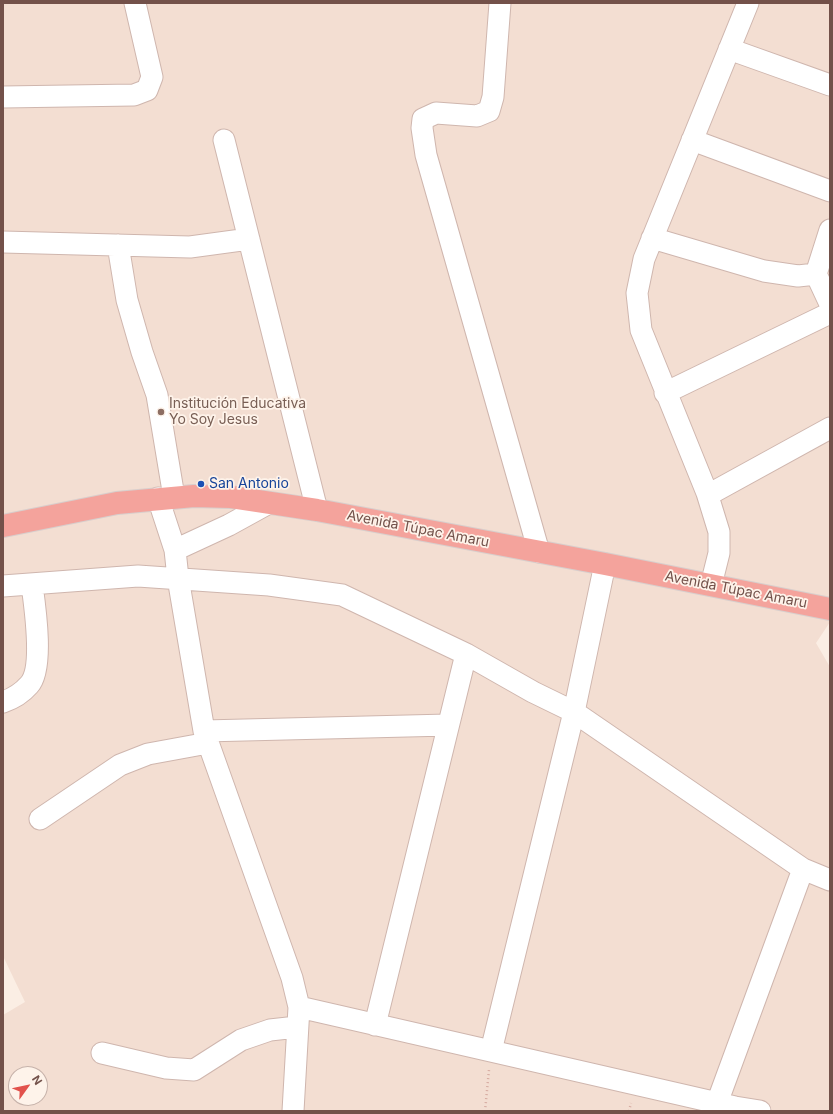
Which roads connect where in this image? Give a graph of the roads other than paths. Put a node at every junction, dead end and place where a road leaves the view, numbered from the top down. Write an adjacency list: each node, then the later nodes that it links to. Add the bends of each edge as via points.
1 (135, 3): 6 (street, via 152,77 147,90 134,95)
2 (500, 3): 26 (street, via 493,97 489,111 477,116 436,113 423,119 422,128 426,155)
3 (748, 3): 4 (street)
4 (729, 49): 5 (street); 8 (street)
5 (830, 85)
6 (3, 97)
7 (224, 140): 12 (street)
8 (692, 140): 9 (street); 11 (street)
9 (830, 191)
10 (830, 230): 15 (street)
11 (652, 238): 15 (street, via 764,271 798,276); 18 (street, via 644,259 637,293 641,330)
12 (248, 239): 14 (street, via 190,247); 23 (street)
13 (3, 242): 14 (street)
14 (118, 245): 21 (street, via 127,300 157,395)
15 (816, 274): 16 (street)
16 (830, 304)
17 (830, 313): 18 (street)
18 (665, 394): 20 (street)
19 (830, 428): 20 (street)
20 (708, 496): 31 (street, via 719,532 719,553)
21 (166, 498): 22 (highway, Avenida Túpac Amaru, via 231,497); 24 (highway, Avenida Túpac Amaru, via 117,503); 25 (street)
22 (269, 503): 23 (highway, Avenida Túpac Amaru); 25 (street)
23 (317, 510): 26 (highway, Avenida Túpac Amaru)
24 (3, 526)
25 (175, 550): 28 (street)
26 (539, 552): 27 (highway, Avenida Túpac Amaru)
27 (605, 564): 31 (highway, Avenida Túpac Amaru); 35 (street)
28 (178, 578): 29 (street, via 131,577); 33 (street, via 269,584 342,595); 37 (street)
29 (32, 585): 30 (street); 34 (street, via 38,657 30,685)
30 (3, 586)
31 (711, 586): 32 (highway, Avenida Túpac Amaru)
32 (830, 609)
33 (466, 654): 35 (street); 36 (street)
34 (3, 702)
35 (574, 712): 39 (street); 43 (street)
36 (448, 725): 37 (street); 42 (street)
37 (206, 737): 38 (street, via 120,765); 41 (street, via 292,978)
38 (40, 819)
39 (803, 868): 40 (street); 45 (street)
40 (830, 880)
41 (298, 1017): 42 (street); 44 (street, via 241,1040 194,1070 166,1068); 46 (street)
42 (375, 1024): 43 (street)
43 (491, 1051): 45 (street)
44 (102, 1053)
45 (729, 1107): 47 (street)
46 (293, 1111)
47 (760, 1111)

